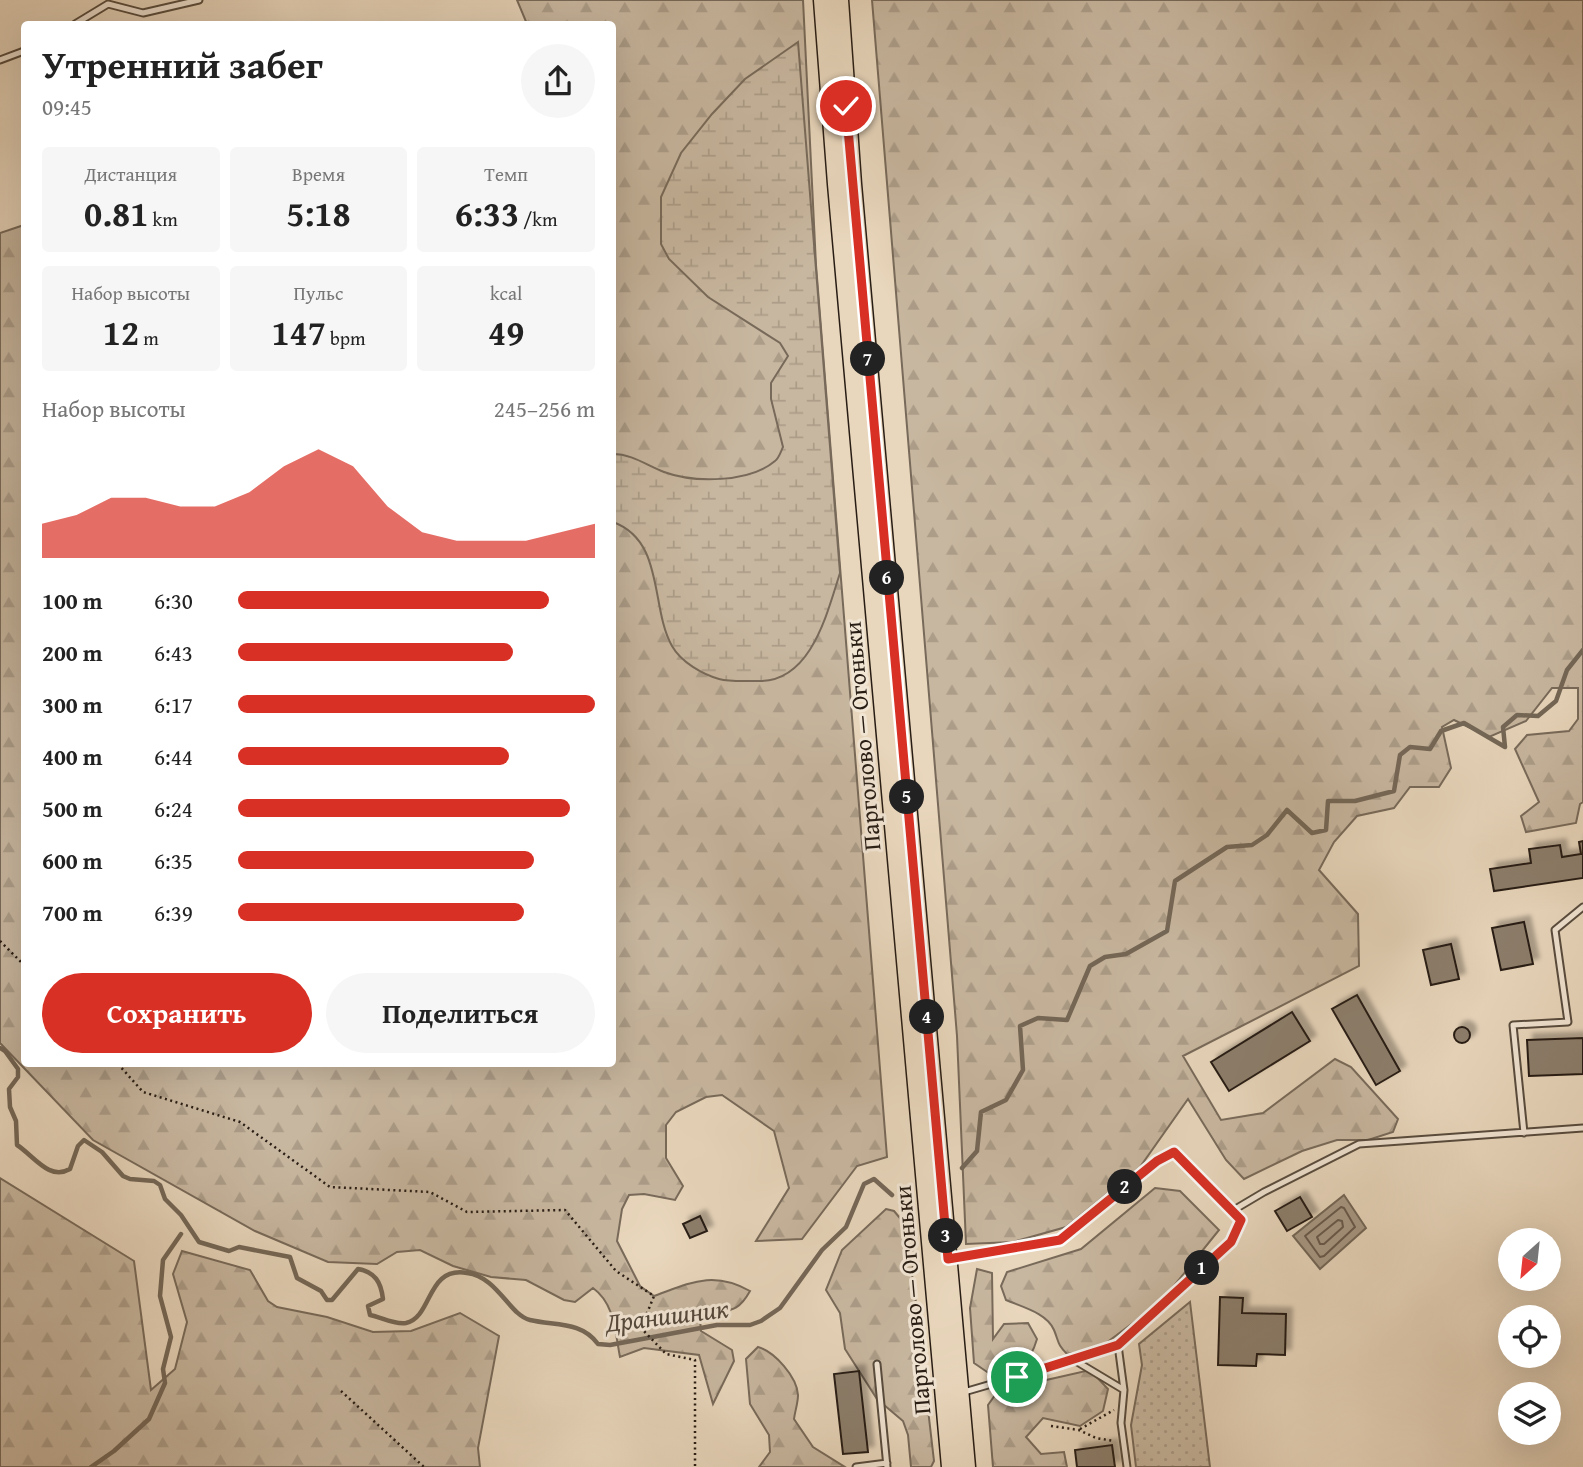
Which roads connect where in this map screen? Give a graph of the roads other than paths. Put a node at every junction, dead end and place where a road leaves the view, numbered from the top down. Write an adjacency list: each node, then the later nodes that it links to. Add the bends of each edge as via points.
1 (199, 0): 4 (lane, via 143,13)
2 (823, 0): 20 (main road, Парголово — Огоньки)
3 (839, 0): 12 (main road, Парголово — Огоньки)
4 (107, 2): 5 (lane)
5 (79, 21)
6 (21, 52): 7 (lane)
7 (0, 60)
8 (1583, 907): 10 (lane, via 1555,930 1568,1022 1513,1025)
9 (1583, 1128): 10 (lane)
10 (1524, 1132): 11 (lane, via 1359,1144)
11 (1233, 1211): 12 (lane, via 1174,1152 1060,1240); 13 (lane, via 1241,1220 1231,1242)
12 (948, 1259): 17 (main road, Парголово — Огоньки)
13 (1118, 1345): 14 (lane); 16 (lane)
14 (1074, 1360): 16 (lane); 17 (lane)
15 (877, 1364): 18 (lane)
16 (1124, 1390): 22 (lane, via 1121,1423)
17 (959, 1393): 21 (main road, Парголово — Огоньки)
18 (887, 1465): 19 (lane)
19 (856, 1467)
20 (951, 1467)
21 (966, 1467)
22 (1127, 1467)

